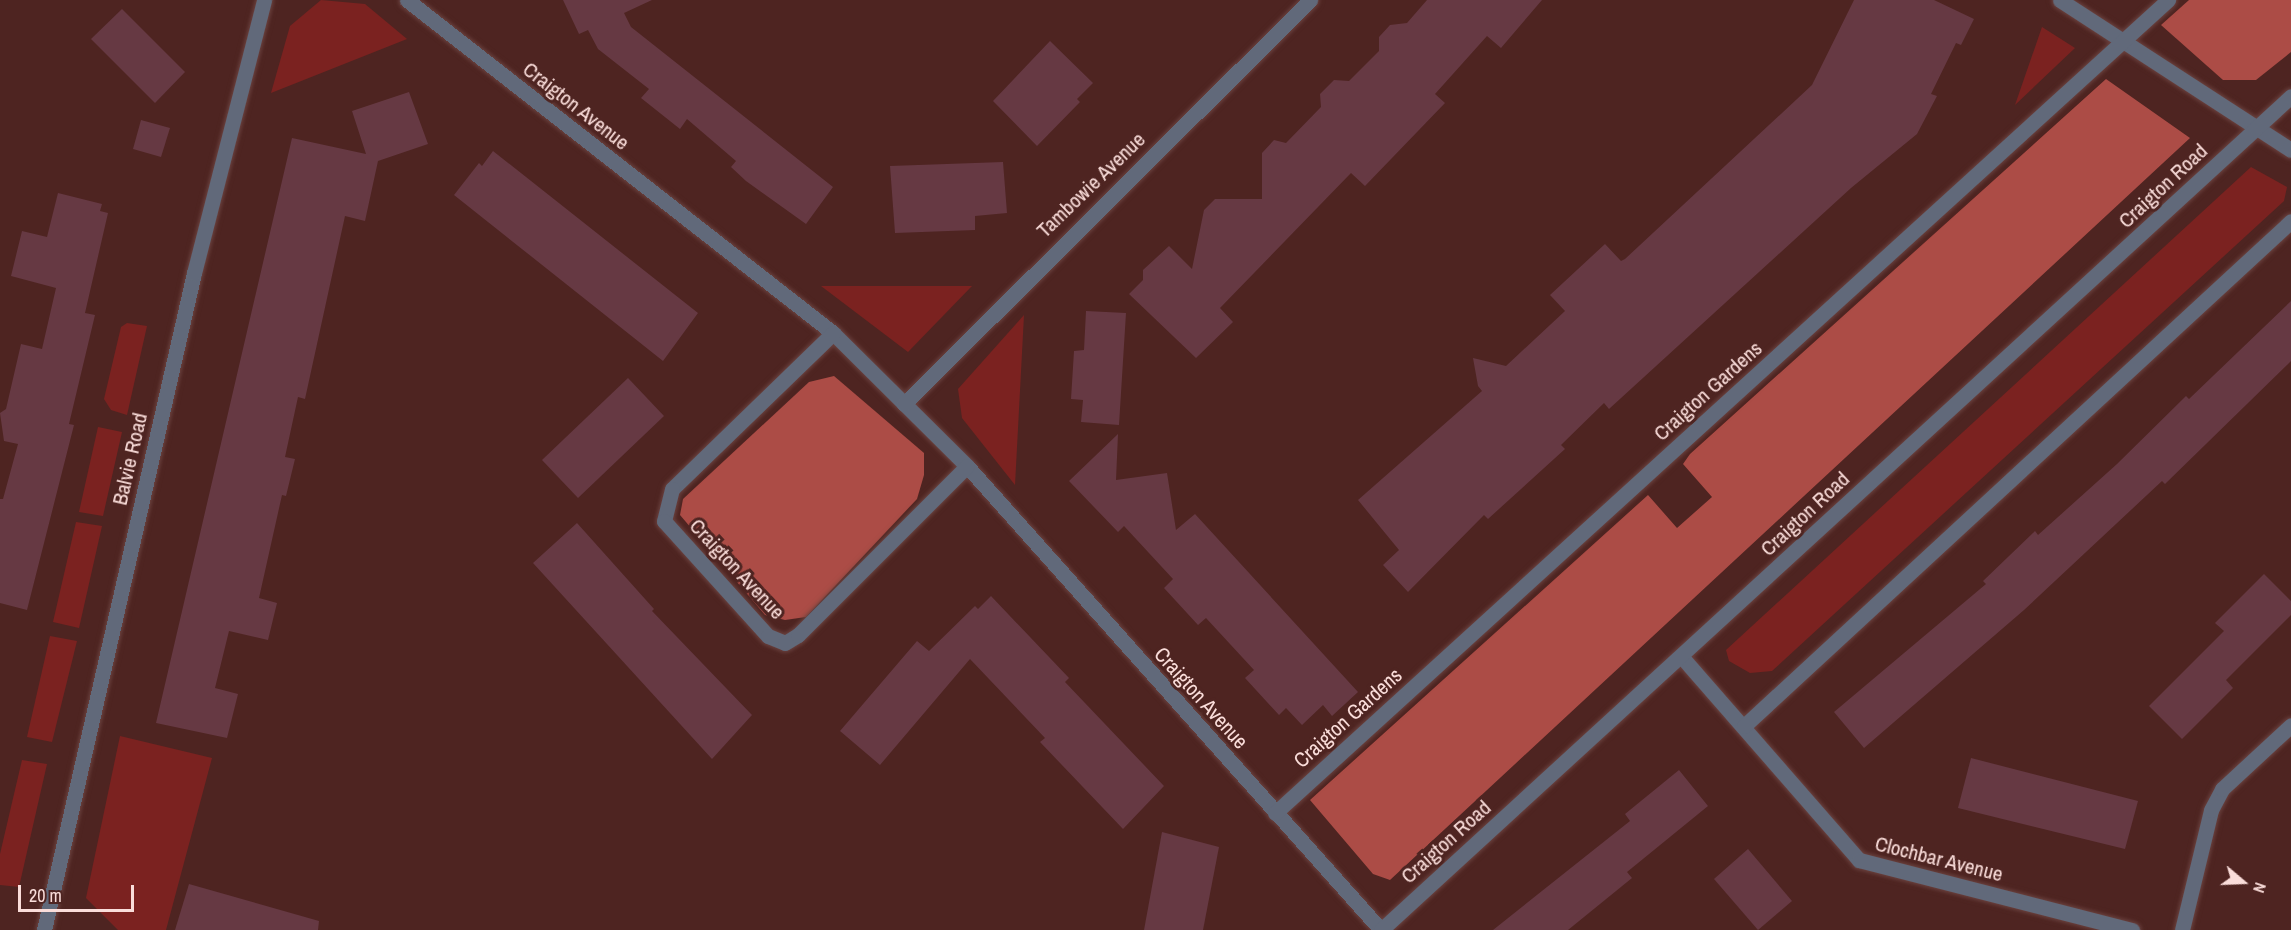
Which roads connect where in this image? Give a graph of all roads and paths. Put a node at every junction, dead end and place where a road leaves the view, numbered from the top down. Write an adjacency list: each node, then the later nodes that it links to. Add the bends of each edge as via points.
1 (264, 0): 18 (street, Balvie Road, via 194,273)
2 (407, 0): 11 (street, Craigton Avenue)
3 (1311, 0): 12 (street, Tambowie Avenue)
4 (2060, 0): 6 (street)
5 (2168, 0): 6 (street, Craigton Gardens)
6 (2123, 42): 8 (street); 17 (street, Craigton Gardens)
7 (2291, 96): 8 (street, Craigton Road)
8 (2256, 128): 9 (street); 14 (street, Craigton Road)
9 (2291, 150)
10 (2291, 220): 16 (street)
11 (833, 333): 12 (street, Craigton Avenue); 13 (street, Craigton Avenue, via 672,489 664,521 768,636 785,643 798,635)
12 (904, 404): 13 (street, Craigton Avenue)
13 (967, 466): 17 (street, Craigton Avenue)
14 (1682, 656): 16 (street, Clochbar Avenue); 19 (street, Craigton Road)
15 (2291, 725): 21 (street, via 2222,789 2211,810)
16 (1744, 726): 20 (street, Clochbar Avenue, via 1859,860)
17 (1275, 813): 19 (street, Craigton Avenue)
18 (44, 930)
19 (1381, 930)
20 (2132, 930)
21 (2182, 930)

